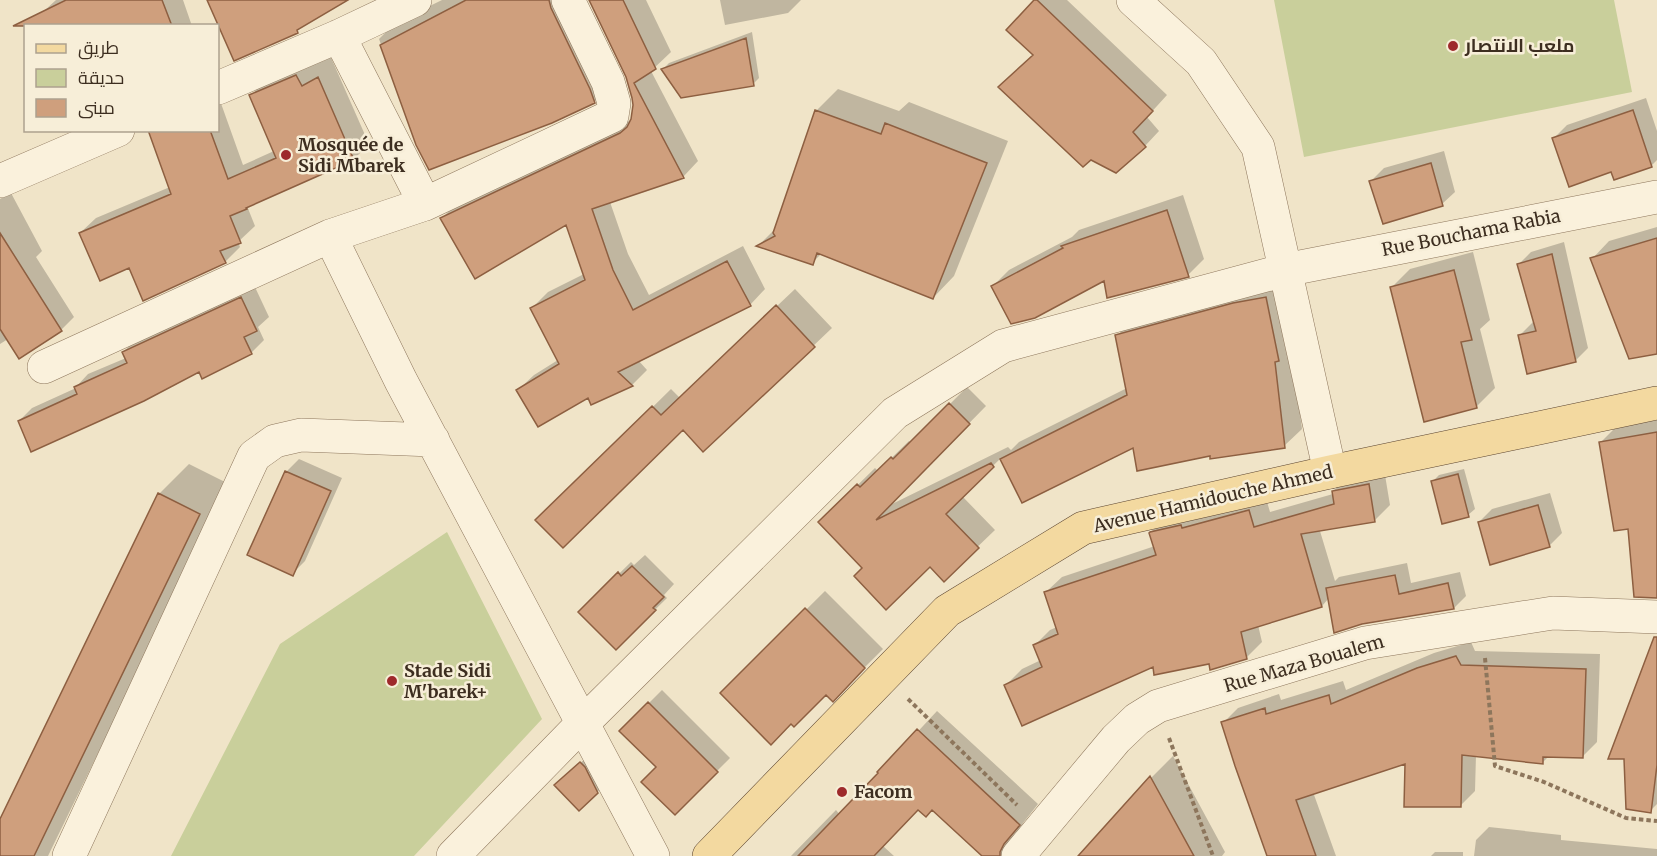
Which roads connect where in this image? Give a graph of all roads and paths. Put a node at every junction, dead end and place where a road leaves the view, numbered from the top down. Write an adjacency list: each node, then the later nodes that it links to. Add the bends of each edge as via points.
1 (415, 0): 4 (street)
2 (568, 0): 9 (street, via 608,82 614,103 612,116)
3 (1133, 0): 11 (street, via 1201,62 1258,147)
4 (339, 36): 5 (street); 9 (street)
5 (219, 88)
6 (113, 132): 7 (street)
7 (0, 181)
8 (1657, 196): 11 (street, Rue Bouchama Rabia)
9 (425, 204): 10 (street)
10 (330, 236): 12 (street); 14 (street)
11 (1285, 270): 15 (street); 20 (street, Rue Bouchama Rabia, via 1003,346 895,413)
12 (44, 367)
13 (1657, 403): 15 (main road, Avenue Hamidouche Ahmed)
14 (432, 440): 20 (street); 23 (street, via 301,435 275,441 254,456)
15 (1330, 472): 18 (main road, Avenue Hamidouche Ahmed, via 1083,528 946,611)
16 (1657, 616): 17 (street, Rue Maza Boualem, via 1554,613)
17 (1483, 624): 19 (street, Rue Maza Boualem, via 1365,643); 21 (path, via 1495,766 1544,782 1626,818)
18 (884, 676): 22 (path); 26 (main road, Avenue Hamidouche Ahmed)
19 (1158, 706): 22 (street, Rue Maza Boualem, via 1137,719 1116,740); 28 (path)
20 (582, 724): 24 (street, Rue Bouchama Rabia); 25 (street)
21 (1657, 821)
22 (1041, 828): 27 (street, Rue Maza Boualem)
23 (69, 856)
24 (453, 856)
25 (653, 856)
26 (709, 856)
27 (1018, 856)
28 (1213, 856)

